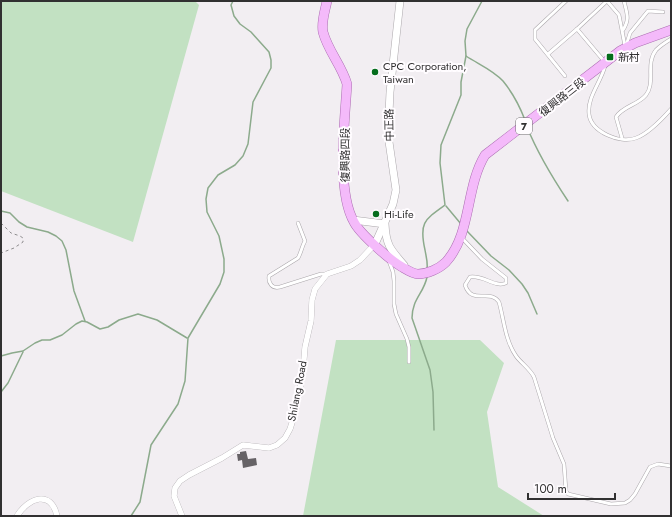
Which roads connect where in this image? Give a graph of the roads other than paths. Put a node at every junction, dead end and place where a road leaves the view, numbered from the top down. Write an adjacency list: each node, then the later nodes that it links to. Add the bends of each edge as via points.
1 (327, 1): 17 (main road, 復興路四段 / 7, via 323,32 347,84 344,178 347,203)
2 (400, 1): 19 (street, 中正路, via 388,135 396,190)
3 (566, 1): 12 (lane, via 535,30 534,39)
4 (607, 1): 7 (lane); 8 (lane, via 619,15)
5 (624, 1): 8 (lane, via 628,19)
6 (663, 12): 11 (lane, via 648,11 630,33)
7 (577, 29): 12 (lane); 13 (lane)
8 (623, 30): 11 (lane)
9 (671, 30): 11 (main road, 復興路三段 / 7)
10 (671, 39): 16 (lane, via 656,51 652,58 650,88 646,95 622,110 616,117)
11 (626, 47): 13 (main road, 復興路三段 / 7)
12 (548, 54): 14 (lane)
13 (606, 63): 16 (lane, via 589,105 589,115 592,124 602,133); 20 (main road, 復興路三段 / 7, via 485,155 475,177)
14 (565, 76)
15 (671, 109): 16 (lane, via 640,136 628,140)
16 (622, 138)
17 (353, 220): 19 (street); 21 (main road, 復興路四段 / 7, via 358,229)
18 (298, 223): 25 (lane, via 305,241 300,254 298,258 269,276 272,287)
19 (385, 224): 21 (street, 中正路); 23 (street, via 388,246)
20 (461, 237): 24 (main road, 復興路三段 / 7, via 445,263); 27 (lane, via 494,270 506,278 506,283 498,285 477,276 470,276 465,284 470,294 492,296 499,302 510,347 534,377 564,464 568,494 612,504 625,503 635,494 650,467 658,464)
21 (375, 244): 22 (main road, 復興路四段 / 7); 25 (street, via 351,266)
22 (387, 255): 23 (main road, 復興路四段 / 7); 26 (lane, via 394,277 396,314 407,339)
23 (408, 271): 24 (main road, 復興路四段 / 7)
24 (425, 273)
25 (327, 274): 30 (street, Shilang Road, via 315,289 312,300 311,321 296,410 285,438 269,448 243,445 180,481 175,488 174,496)
26 (409, 362)
27 (671, 466)
28 (17, 516): 29 (street, via 34,499 46,499 55,507)
29 (57, 516)
30 (182, 516)

